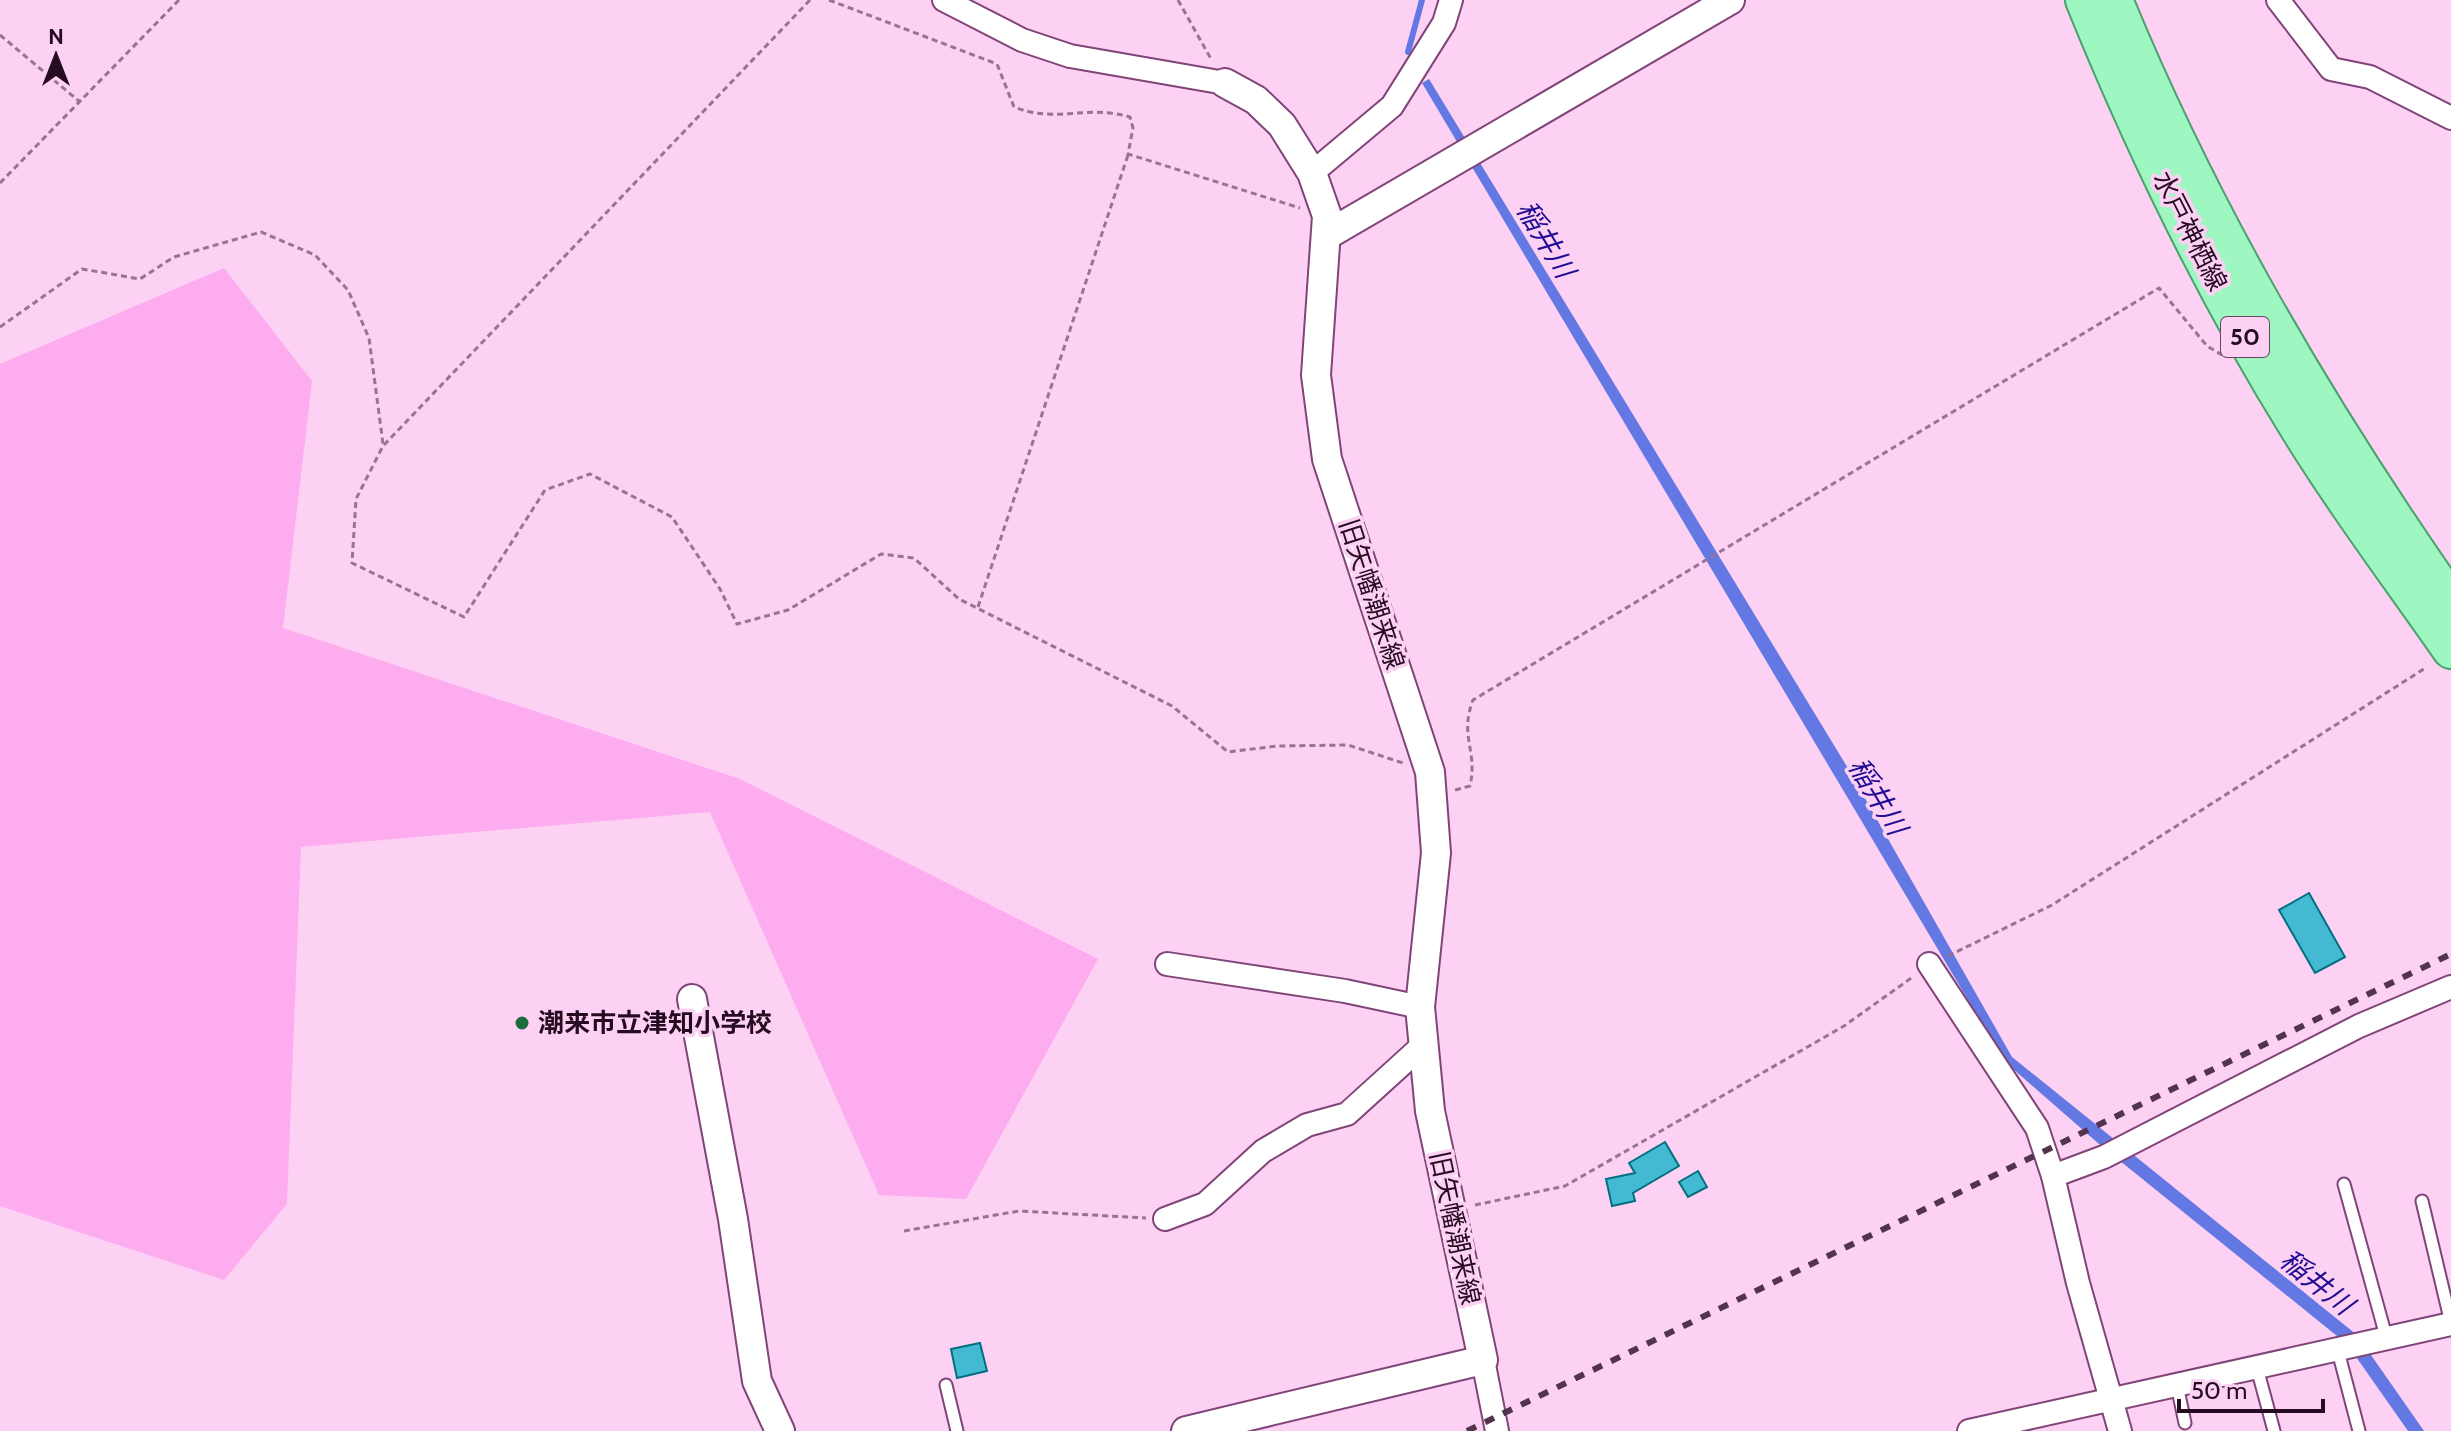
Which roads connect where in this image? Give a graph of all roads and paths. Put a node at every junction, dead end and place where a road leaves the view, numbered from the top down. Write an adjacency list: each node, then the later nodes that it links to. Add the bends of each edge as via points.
1 (179, 0): 13 (path)
2 (810, 0): 21 (path)
3 (829, 0): 15 (path, via 997,64 1014,107 1037,116 1106,110 1130,117)
4 (944, 0): 12 (street, 旧矢幡潮来線, via 1022,40 1070,56)
5 (1178, 0): 12 (path)
6 (1451, 0): 16 (street, via 1444,23 1392,106)
7 (1730, 0): 18 (street, via 1469,153)
8 (2084, 0): 20 (main road, 水戸神栖線 / 50, via 2143,137)
9 (2114, 0): 22 (main road, 水戸神栖線 / 50, via 2160,108 2281,341)
10 (2278, 0): 14 (street, via 2331,69 2370,77)
11 (0, 35): 13 (path)
12 (1225, 83): 16 (street, 旧矢幡潮来線, via 1256,100 1282,125)
13 (80, 102): 17 (path)
14 (2451, 118)
15 (1128, 154): 18 (path); 23 (path)
16 (1312, 173): 18 (street, 旧矢幡潮来線)
17 (0, 183)
18 (1327, 226): 25 (street, 旧矢幡潮来線, via 1316,375 1327,459)
19 (0, 327): 21 (path, via 82,269 140,279 174,257 261,232 315,255 348,290 369,338)
20 (2253, 352): 24 (main road, 水戸神栖線 / 50); 25 (path, via 2236,363 2207,346 2159,288 1473,700 1465,722 1474,767 1470,786)
21 (383, 446): 23 (path, via 356,499 352,563 464,617 545,490 590,474 672,517 737,624 788,610 881,554 914,558 959,599)
22 (2451, 601)
23 (978, 607): 25 (path, via 1172,706 1228,752 1348,745)
24 (2439, 659): 26 (path, via 2052,905)
25 (1431, 784): 31 (street, 旧矢幡潮来線, via 1436,853)
26 (1960, 950)
27 (1167, 964): 31 (street)
28 (1929, 964): 33 (street, via 2037,1128); 36 (path, via 1844,1026 1565,1186)
29 (2451, 987): 33 (street, via 2359,1026 2104,1157)
30 (692, 999): 48 (street, via 757,1381)
31 (1420, 1007): 32 (street, 旧矢幡潮来線)
32 (1423, 1045): 36 (street, 旧矢幡潮来線, via 1430,1111); 37 (street, via 1347,1114 1307,1125 1263,1151 1205,1204)
33 (2053, 1176): 46 (street)
34 (2344, 1184): 40 (lane)
35 (2422, 1201): 39 (lane)
36 (1451, 1210): 42 (street, 旧矢幡潮来線)
37 (1165, 1219): 38 (path, via 1019,1211)
38 (904, 1231)
39 (2451, 1324): 40 (street)
40 (2379, 1342): 41 (street)
41 (2342, 1350): 43 (street); 55 (lane)
42 (1483, 1360): 50 (street); 51 (street, 旧矢幡潮来線)
43 (2257, 1368): 45 (street); 54 (lane)
44 (946, 1385): 49 (lane)
45 (2177, 1385): 46 (street); 47 (lane)
46 (2109, 1401): 52 (street); 53 (street)
47 (2185, 1423)
48 (780, 1431)
49 (957, 1431)
50 (1186, 1431)
51 (1497, 1431)
52 (1969, 1431)
53 (2120, 1431)
54 (2274, 1431)
55 (2359, 1431)

